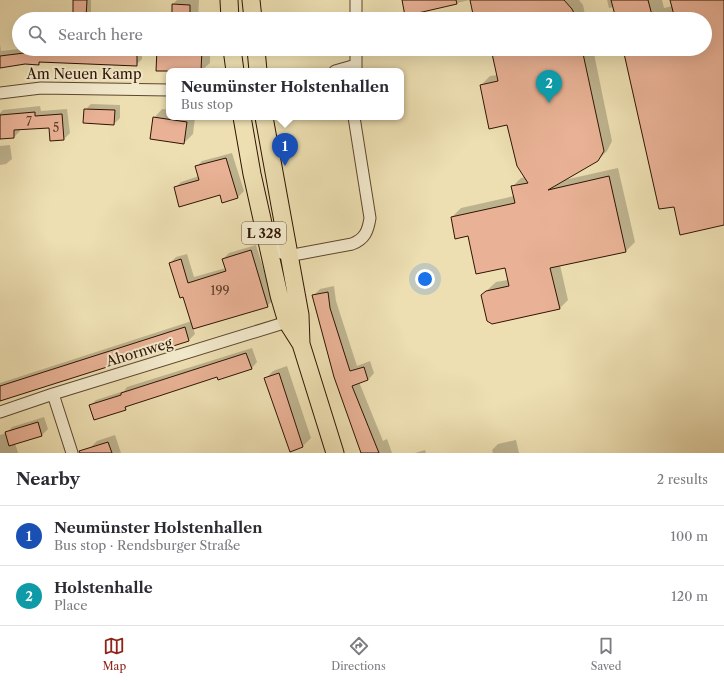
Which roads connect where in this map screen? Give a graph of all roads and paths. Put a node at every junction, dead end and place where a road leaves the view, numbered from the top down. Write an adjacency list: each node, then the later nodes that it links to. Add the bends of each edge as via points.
1 (229, 0): 4 (main road)
2 (251, 0): 5 (main road)
3 (356, 0): 6 (street)
4 (230, 12)
5 (252, 12)
6 (356, 12)
7 (233, 56): 10 (main road)
8 (257, 56): 11 (main road)
9 (356, 56): 12 (street)
10 (235, 68)
11 (258, 68)
12 (356, 68)
13 (166, 90): 14 (street, Am Neuen Kamp, via 48,88)
14 (0, 93)
15 (243, 120): 18 (main road, L 328)
16 (265, 120): 19 (main road, L 328)
17 (354, 120): 19 (street, via 370,218 368,232 352,244)
18 (264, 231): 19 (street, via 280,252); 20 (main road, L 328)
19 (288, 256): 20 (street, via 280,266); 22 (main road, L 328, via 300,316)
20 (275, 281): 21 (main road, L 328)
21 (287, 322): 22 (main road, L 328); 23 (street, Ahornweg)
22 (301, 344): 26 (main road, L 328)
23 (53, 394): 24 (street, Ahornweg); 25 (street)
24 (0, 412)
25 (72, 453)
26 (335, 453)

